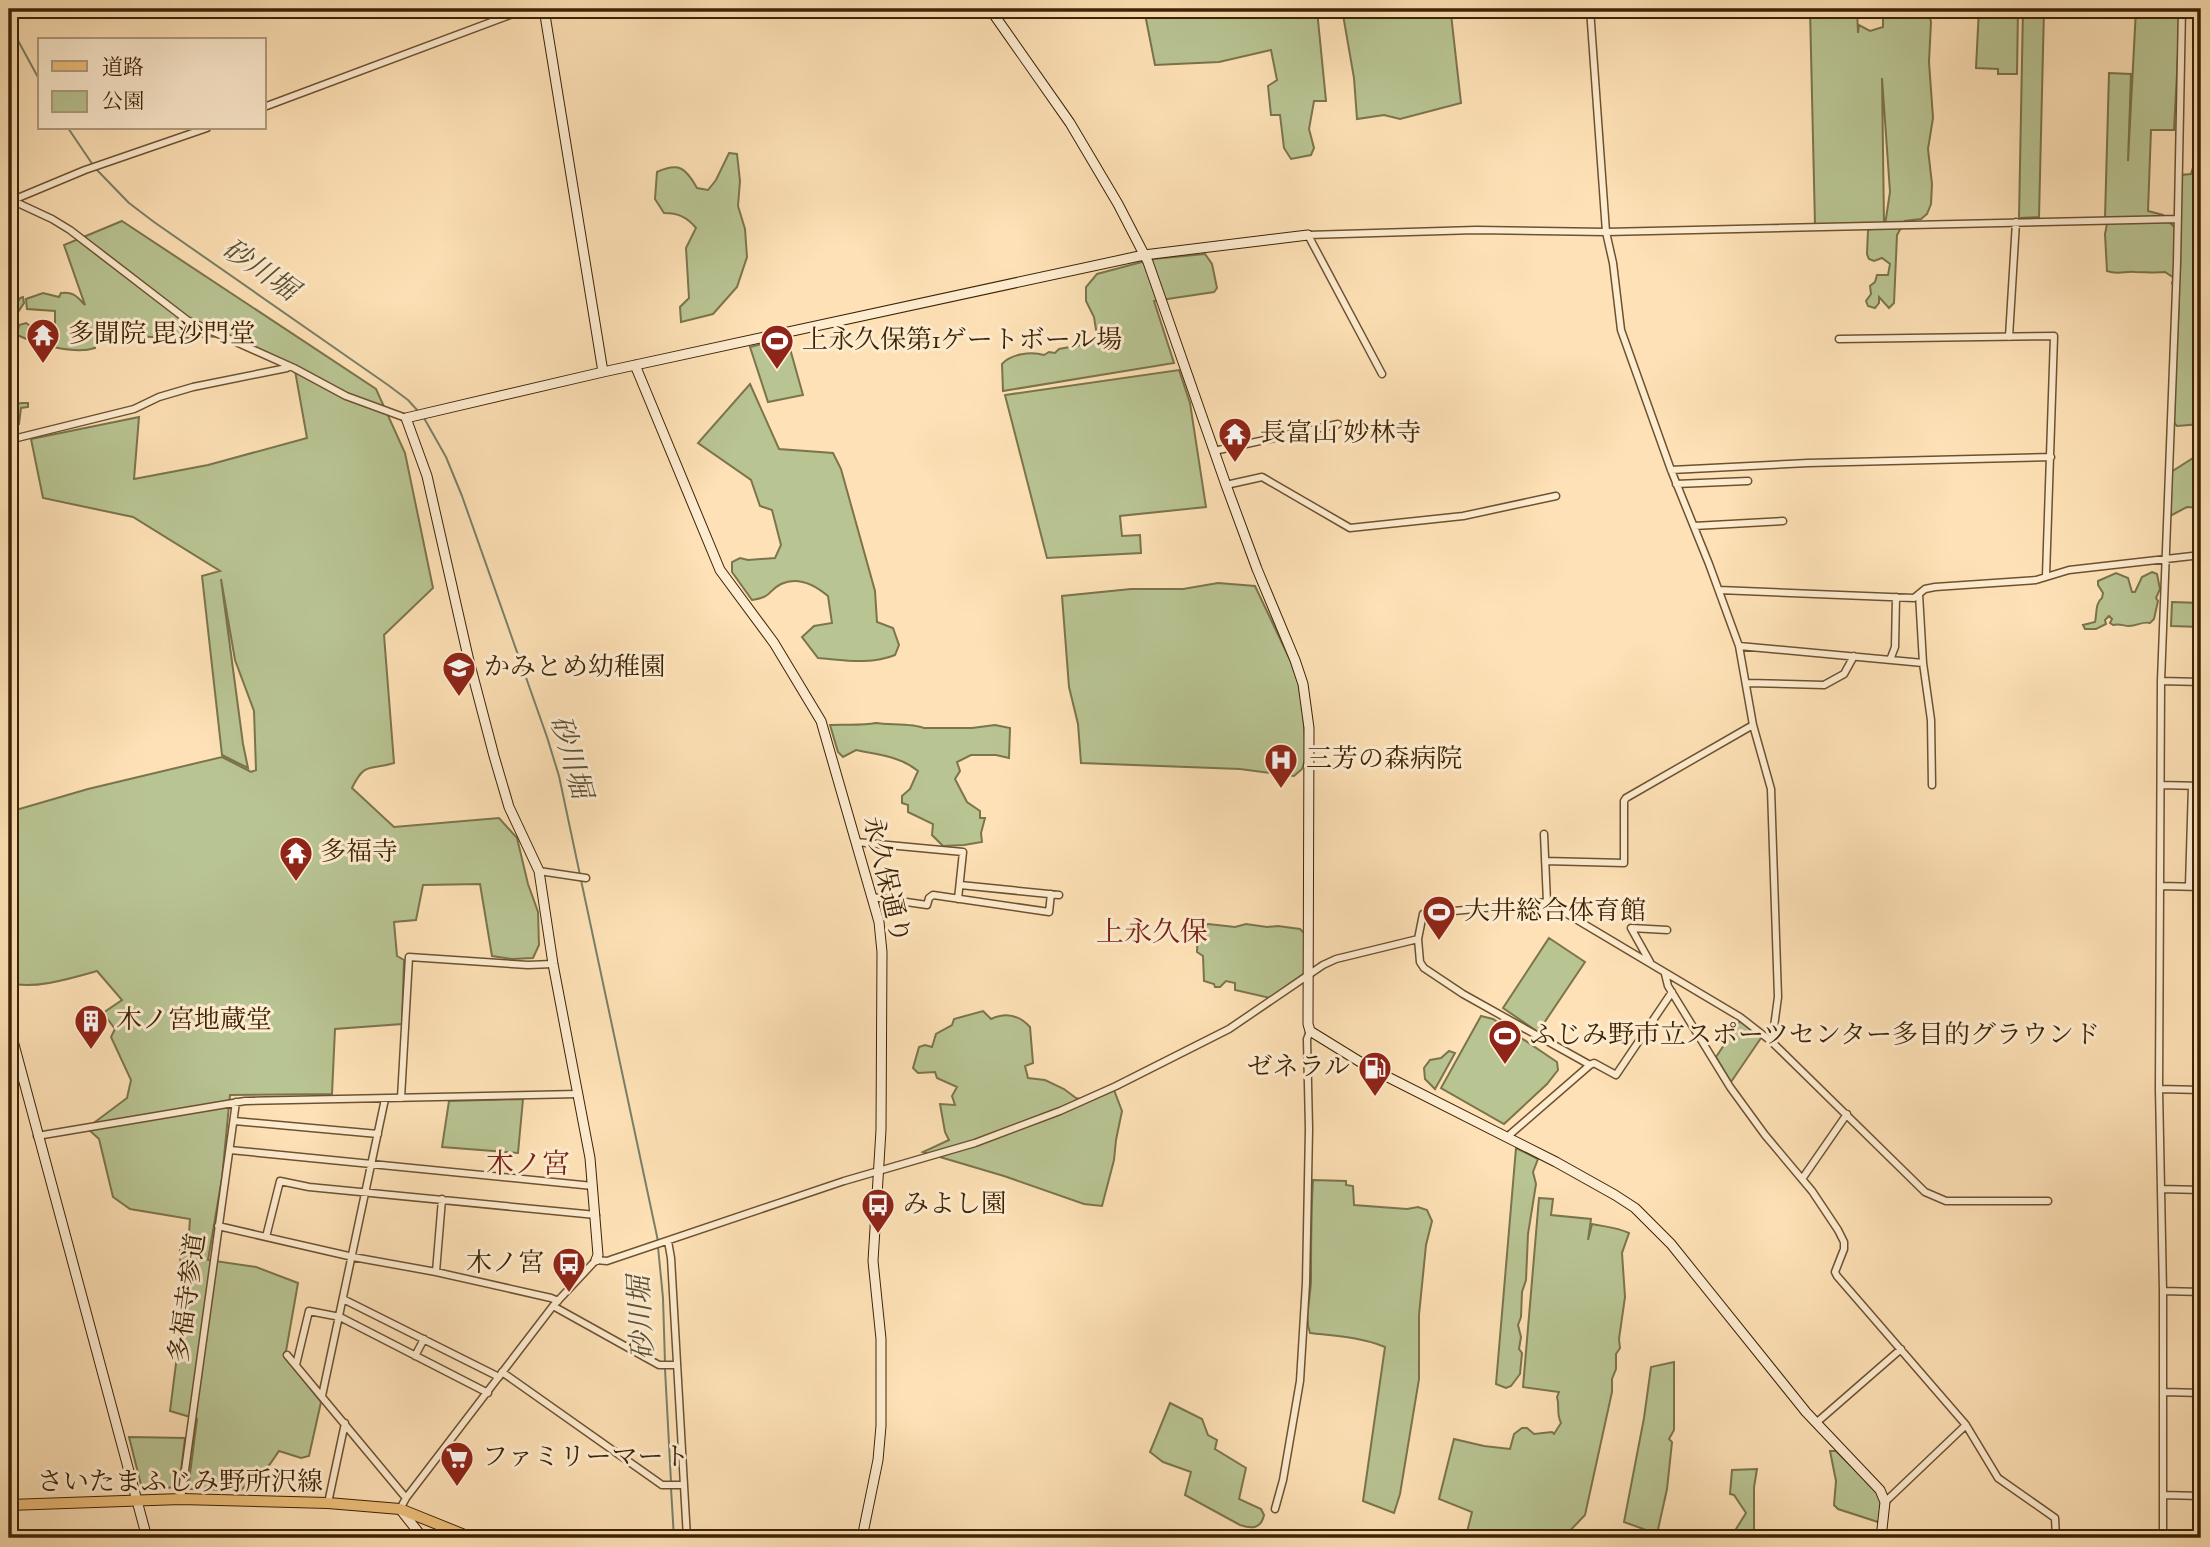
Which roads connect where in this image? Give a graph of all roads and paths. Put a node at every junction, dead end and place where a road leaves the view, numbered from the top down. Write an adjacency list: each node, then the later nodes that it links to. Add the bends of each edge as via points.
1 (526, 9): 6 (street)
2 (544, 9): 18 (street)
3 (990, 9): 13 (street, via 1070,122)
4 (1590, 9): 11 (street)
5 (2182, 9): 9 (street)
6 (266, 106)
7 (201, 130): 8 (street)
8 (11, 200): 17 (street, via 70,230 187,320)
9 (2178, 219): 10 (street); 33 (street)
10 (2016, 222): 11 (street); 14 (street)
11 (1606, 232): 12 (street); 25 (street, via 1621,330)
12 (1308, 235): 13 (street); 19 (street)
13 (1144, 255): 16 (street); 23 (street)
14 (2009, 337): 15 (street); 24 (street, via 2054,336)
15 (1839, 339)
16 (635, 365): 18 (street); 51 (street, 永久保通り, via 720,570 774,643 821,721)
17 (289, 368): 20 (street, via 346,396); 22 (street, via 193,387 134,409)
18 (603, 372): 20 (street)
19 (1382, 374)
20 (410, 417): 53 (street, via 506,794)
21 (1338, 424): 23 (street)
22 (9, 440)
23 (1214, 451): 28 (street)
24 (2051, 457): 25 (street); 34 (street)
25 (1671, 470): 27 (street)
26 (1748, 481): 27 (street)
27 (1676, 484): 31 (street)
28 (1226, 485): 29 (street, via 1262,477 1350,528 1463,516); 68 (street, via 1296,660 1307,707)
29 (1556, 496)
30 (1783, 521): 31 (street)
31 (1694, 526): 35 (street)
32 (2201, 555): 33 (street)
33 (2166, 561): 34 (street); 42 (street)
34 (2046, 576): 36 (street, via 1935,587)
35 (1719, 590): 37 (street); 38 (street)
36 (1919, 594): 37 (street); 41 (street)
37 (1896, 597): 40 (street, via 1895,647)
38 (1739, 646): 39 (street); 44 (street)
39 (1854, 656): 40 (street); 44 (street, via 1844,674 1824,685)
40 (1890, 660): 41 (street)
41 (1923, 663): 46 (street, via 1931,720)
42 (2161, 681): 43 (street); 47 (street)
43 (2201, 682)
44 (1747, 683): 45 (street)
45 (1753, 725): 52 (street, via 1626,797 1624,863); 73 (street, via 1773,811 1778,997)
46 (1932, 785)
47 (2161, 785): 48 (street); 56 (street)
48 (2192, 786): 49 (street); 57 (street)
49 (2201, 786)
50 (1544, 834): 52 (street)
51 (856, 842): 55 (street, via 963,852); 61 (street, 永久保通り)
52 (1545, 861): 63 (street)
53 (539, 871): 54 (street); 66 (street)
54 (586, 878)
55 (960, 884): 59 (street); 62 (street)
56 (2161, 886): 57 (street); 75 (street)
57 (2189, 886): 58 (street)
58 (2201, 887)
59 (1051, 894): 60 (street); 62 (street, via 1049,912)
60 (1059, 895)
61 (872, 897): 62 (street, via 927,905 933,895); 88 (street, 永久保通り, via 882,951)
62 (958, 899)
63 (1547, 902): 65 (street, via 1423,914); 67 (street)
64 (1667, 930): 67 (street, via 1631,928)
65 (1418, 939): 68 (street, via 1336,959); 74 (street, via 1424,968)
66 (553, 964): 77 (street); 78 (street, via 409,957)
67 (1652, 966): 69 (street)
68 (1308, 973): 72 (street); 88 (street, via 1229,1029 1116,1086 975,1143)
69 (1665, 974): 70 (street); 73 (street, via 1740,1017)
70 (1672, 992): 74 (street, via 1616,1075); 89 (street, via 1730,1087)
71 (9, 1026): 84 (street)
72 (1310, 1031): 85 (street, via 1370,1068); 132 (street, via 1301,1370 1296,1416)
73 (1772, 1042): 81 (street)
74 (1590, 1065): 85 (street)
75 (2159, 1089): 76 (street); 91 (street)
76 (2201, 1090)
77 (578, 1094): 78 (street); 90 (street)
78 (401, 1098): 79 (street)
79 (385, 1099): 80 (street); 83 (street)
80 (236, 1102): 82 (street, 多福寺参道); 84 (street)
81 (1847, 1114): 89 (street); 95 (street, via 1935,1197 1946,1201)
82 (234, 1121): 83 (street); 86 (street, 多福寺参道)
83 (378, 1134): 87 (street)
84 (37, 1136): 127 (street)
85 (1507, 1137): 120 (street, via 1615,1195 1647,1219)
86 (230, 1150): 87 (street); 97 (street, 多福寺参道)
87 (372, 1164): 90 (street); 93 (street)
88 (878, 1170): 99 (street); 137 (street, 永久保通り, via 873,1261 881,1339 881,1426)
89 (1802, 1179): 109 (street, via 1844,1241 1837,1276)
90 (593, 1186): 96 (street)
91 (2161, 1189): 92 (street); 103 (street)
92 (2201, 1190)
93 (366, 1192): 94 (street); 98 (street, via 281,1181); 100 (street)
94 (442, 1199): 96 (street); 102 (street)
95 (2048, 1201)
96 (596, 1215): 101 (street)
97 (218, 1226): 98 (street); 126 (street, 多福寺参道)
98 (266, 1237): 100 (street)
99 (667, 1241): 101 (street, via 607,1261); 113 (street)
100 (353, 1257): 102 (street); 105 (street)
101 (596, 1260): 106 (street)
102 (436, 1272): 106 (street, via 551,1297)
103 (2164, 1291): 104 (street); 115 (street)
104 (2201, 1292)
105 (343, 1299): 107 (street); 108 (street)
106 (555, 1304): 113 (street, via 660,1365); 114 (street)
107 (340, 1317): 111 (street); 112 (street, via 309,1311); 118 (street)
108 (424, 1339): 111 (street); 114 (street)
109 (1900, 1349): 120 (street); 121 (street)
110 (287, 1355): 112 (street)
111 (415, 1356): 116 (street)
112 (296, 1365): 118 (street)
113 (676, 1365): 122 (street)
114 (501, 1374): 116 (street); 122 (street, via 667,1487)
115 (2164, 1392): 117 (street); 123 (street)
116 (488, 1393): 125 (street)
117 (2201, 1393)
118 (322, 1396): 119 (street)
119 (345, 1423): 125 (street); 129 (street)
120 (1816, 1423): 128 (street, via 1880,1490)
121 (1966, 1425): 128 (street); 139 (street, via 1998,1478 2055,1518)
122 (684, 1486): 136 (street)
123 (2163, 1495): 124 (street); 140 (street)
124 (2201, 1496)
125 (406, 1498): 131 (street)
126 (181, 1499): 127 (main road, さいたまふじみ野所沢線); 129 (main road, さいたまふじみ野所沢線)
127 (136, 1500): 130 (main road, さいたまふじみ野所沢線); 133 (street)
128 (1885, 1502): 138 (street)
129 (328, 1503): 131 (main road, さいたまふじみ野所沢線)
130 (9, 1506)
131 (400, 1509): 134 (street); 135 (main road, さいたまふじみ野所沢線)
132 (1275, 1509)
133 (147, 1538)
134 (423, 1538)
135 (472, 1538)
136 (687, 1538)
137 (862, 1538)
138 (1881, 1538)
139 (2056, 1538)
140 (2164, 1538)

